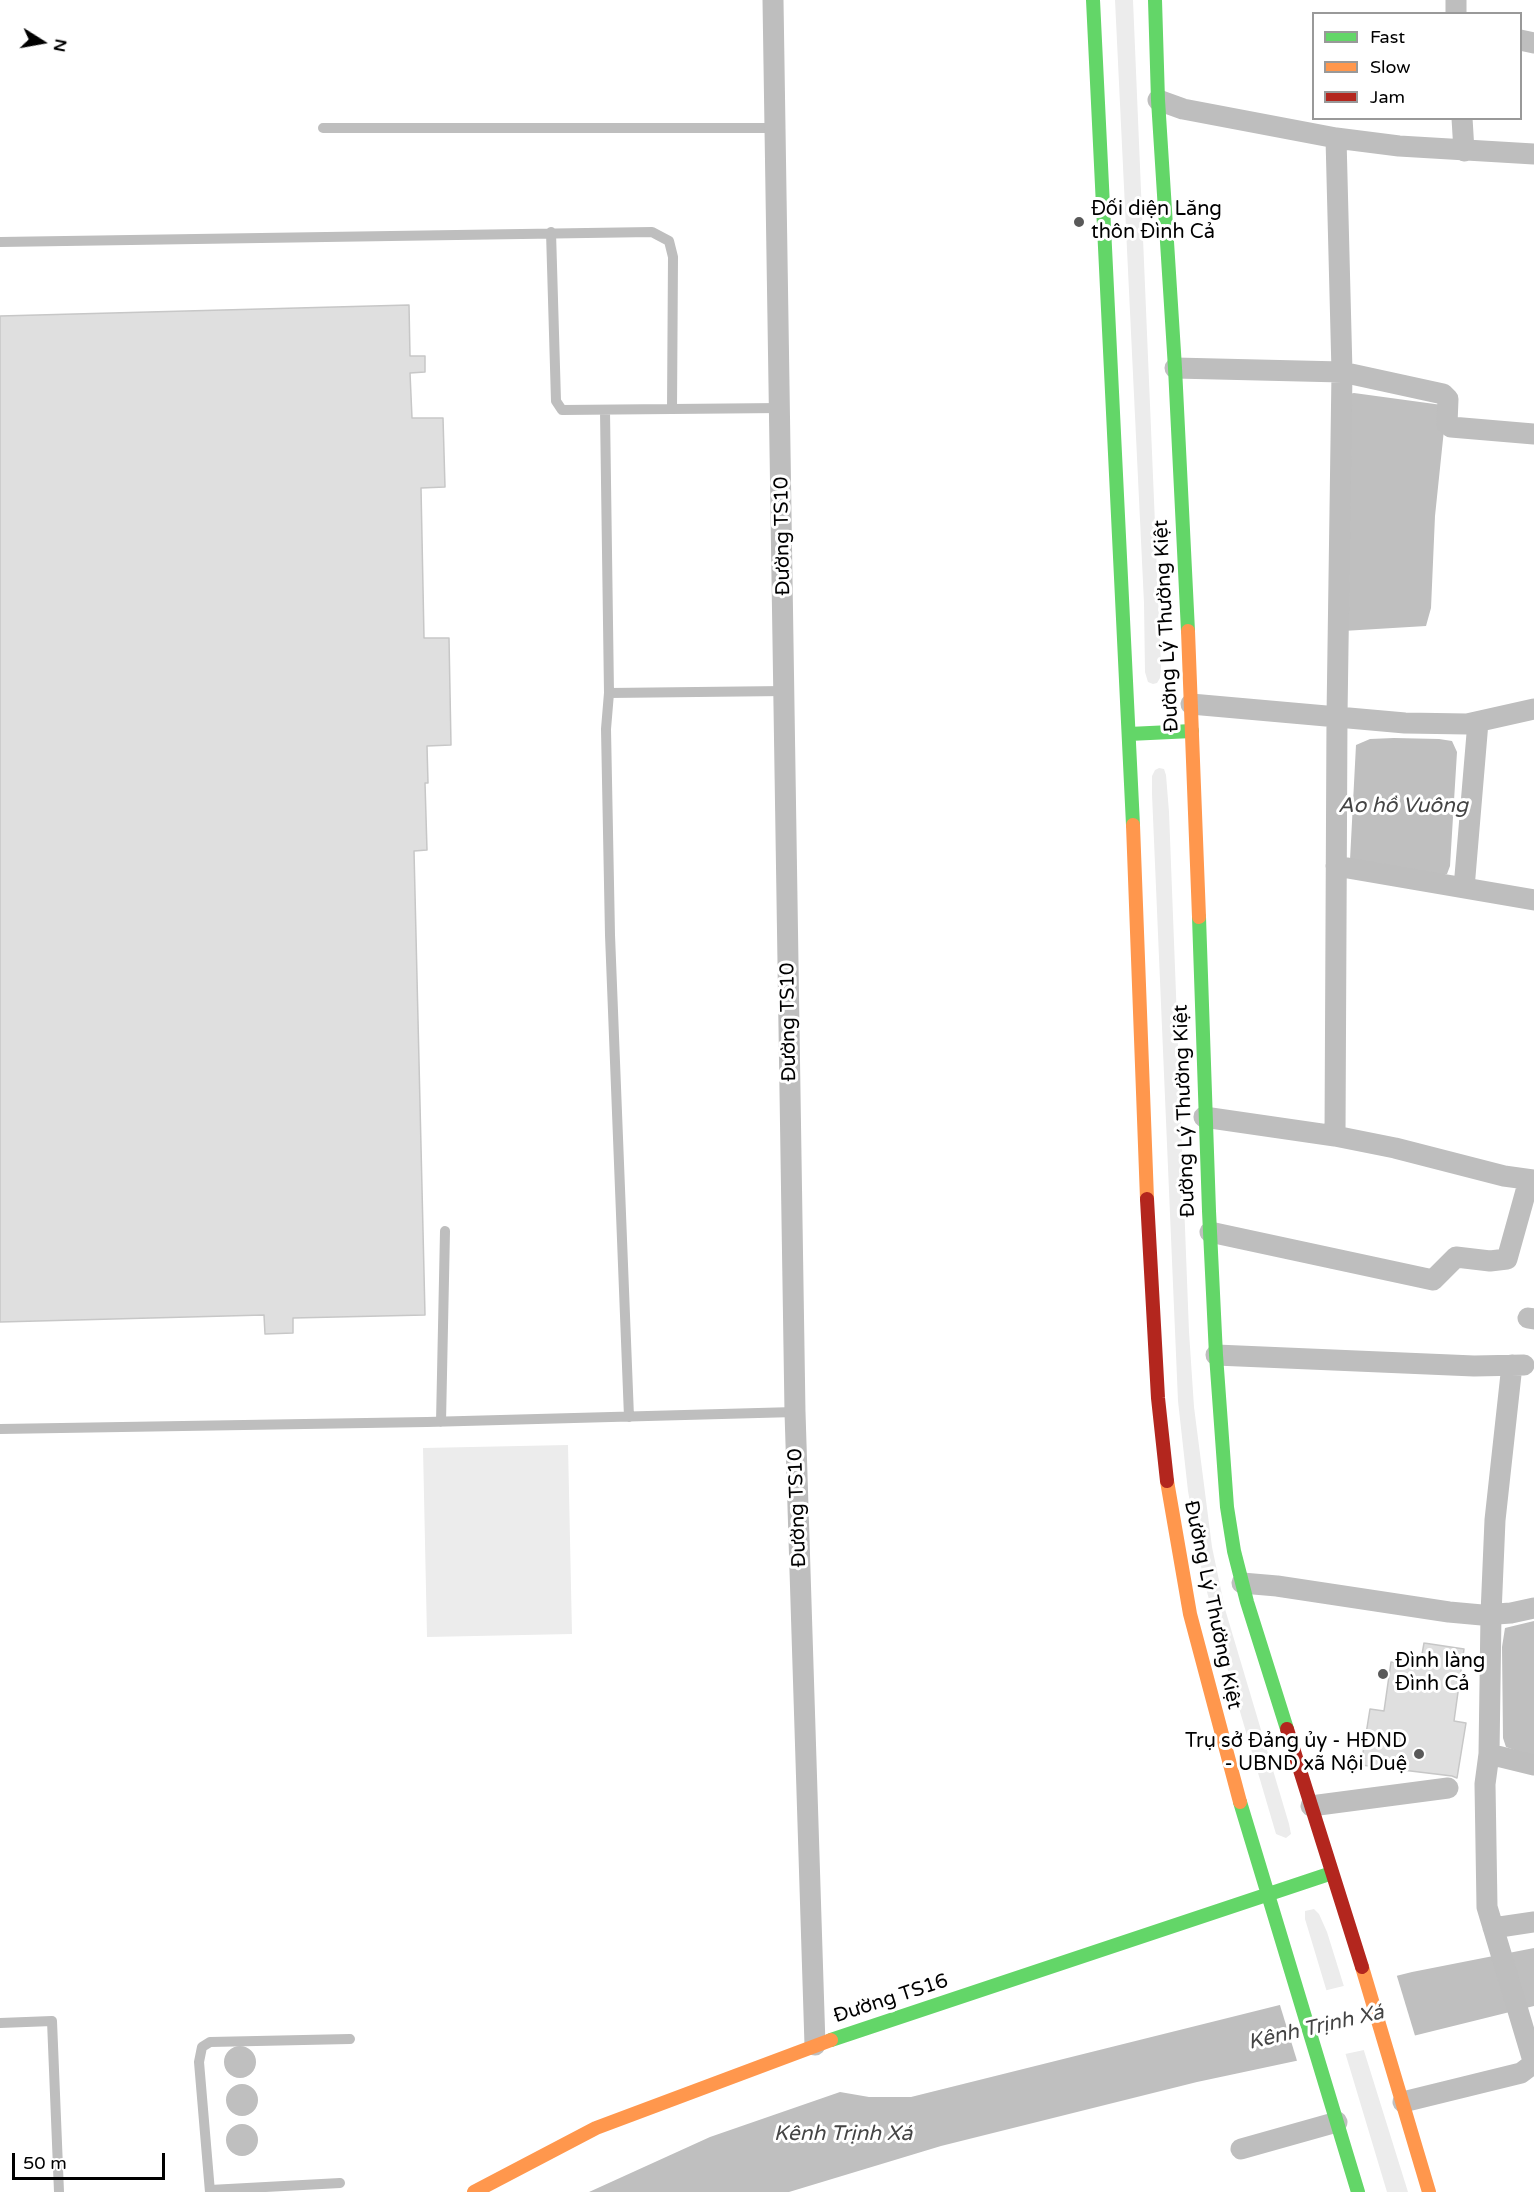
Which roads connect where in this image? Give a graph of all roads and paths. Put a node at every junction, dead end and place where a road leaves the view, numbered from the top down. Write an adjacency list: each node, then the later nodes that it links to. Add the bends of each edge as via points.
1 (773, 0): 7 (street, Đường TS10)
2 (1093, 0): 26 (main road, Đường Lý Thường Kiệt)
3 (1155, 0): 4 (main road, Đường Lý Thường Kiệt)
4 (1158, 100): 8 (street, via 1183,109); 13 (main road, Đường Lý Thường Kiệt)
5 (1462, 120): 9 (street)
6 (322, 128): 7 (lane)
7 (776, 128): 15 (street, Đường TS10)
8 (1336, 138): 9 (street); 14 (street)
9 (1464, 151): 10 (street)
10 (1534, 154)
11 (551, 232): 12 (lane); 16 (lane, via 652,232 669,241 673,257); 17 (lane, via 556,401 562,410)
12 (0, 242)
13 (1174, 368): 14 (street); 21 (main road, Đường Lý Thường Kiệt)
14 (1342, 372): 18 (street, via 1443,394 1448,399 1450,427); 23 (street)
15 (781, 408): 16 (lane); 19 (street, Đường TS10)
16 (672, 410): 17 (lane)
17 (605, 411): 20 (lane)
18 (1534, 434)
19 (785, 691): 20 (lane); 36 (street, Đường TS10)
20 (609, 693): 37 (lane, via 606,729 610,935)
21 (1191, 704): 23 (street); 25 (main road, Đường Lý Thường Kiệt)
22 (1534, 709): 24 (street)
23 (1336, 716): 24 (street, via 1405,723); 27 (street)
24 (1478, 722): 28 (street)
25 (1192, 731): 26 (main road); 30 (main road, Đường Lý Thường Kiệt)
26 (1129, 734): 48 (main road, Đường Lý Thường Kiệt, via 1146,1197 1158,1398 1169,1503 1202,1664)
27 (1336, 866): 28 (street); 31 (street)
28 (1464, 888): 29 (street)
29 (1534, 900)
30 (1204, 1117): 31 (street); 34 (main road, Đường Lý Thường Kiệt)
31 (1335, 1137): 32 (street)
32 (1531, 1180): 34 (street, via 1507,1259 1456,1257 1433,1280)
33 (445, 1231): 38 (lane)
34 (1210, 1232): 35 (main road, Đường Lý Thường Kiệt)
35 (1216, 1355): 40 (main road, Đường Lý Thường Kiệt, via 1227,1507); 42 (street, via 1518,1365 1495,1520)
36 (795, 1412): 37 (lane); 53 (street, Đường TS10)
37 (629, 1417): 38 (lane)
38 (441, 1422): 39 (lane)
39 (0, 1429)
40 (1242, 1583): 42 (street, via 1449,1612); 46 (main road, Đường Lý Thường Kiệt)
41 (1534, 1608): 42 (street)
42 (1491, 1614): 43 (street)
43 (1489, 1754): 44 (street); 50 (street, via 1485,1784 1485,1877 1486,1907)
44 (1534, 1765)
45 (1448, 1788): 46 (street)
46 (1311, 1806): 47 (main road, Đường Lý Thường Kiệt)
47 (1332, 1873): 48 (main road, Đường TS16); 55 (main road, Đường Lý Thường Kiệt)
48 (1267, 1894): 53 (main road, Đường TS16); 56 (main road, Đường Lý Thường Kiệt)
49 (1534, 1922): 50 (street)
50 (1494, 1931): 54 (street)
51 (0, 2023): 60 (lane, via 52,2021)
52 (350, 2039): 59 (lane, via 210,2042 202,2047 199,2062)
53 (814, 2045): 61 (main road, Đường TS16, via 596,2128)
54 (1534, 2063): 55 (street, via 1521,2073)
55 (1403, 2102): 63 (main road, Đường Lý Thường Kiệt)
56 (1337, 2122): 57 (street); 62 (main road, Đường Lý Thường Kiệt)
57 (1241, 2149)
58 (340, 2183): 59 (lane)
59 (210, 2191)
60 (59, 2192)
61 (474, 2192)
62 (1358, 2192)
63 (1429, 2192)

